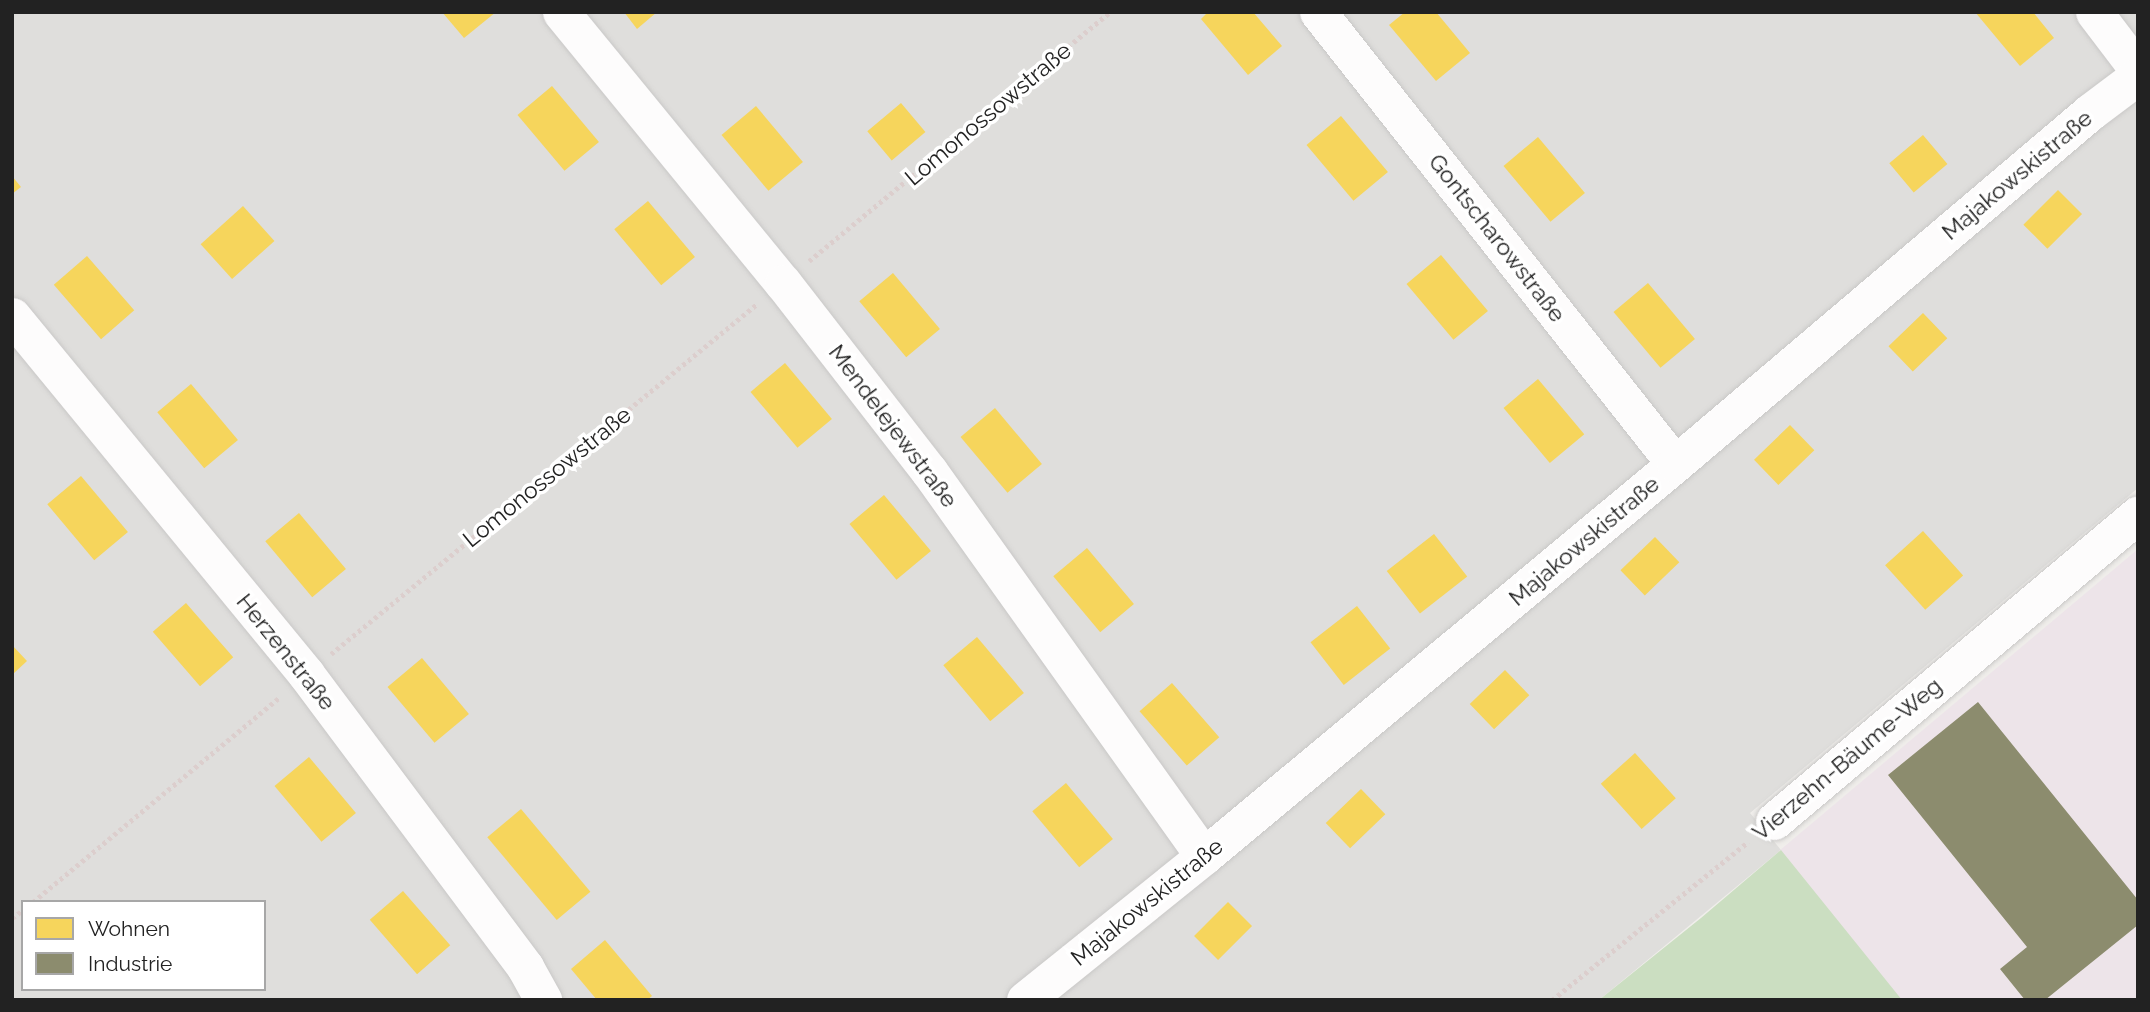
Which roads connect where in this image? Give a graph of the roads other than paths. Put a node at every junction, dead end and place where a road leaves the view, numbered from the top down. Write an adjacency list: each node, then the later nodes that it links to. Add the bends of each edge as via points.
1 (561, 12): 10 (street, Mendelejewstraße, via 783,283 929,471)
2 (1318, 12): 7 (street, Gontscharowstraße)
3 (2094, 12): 4 (street)
4 (2138, 70)
5 (2138, 76): 7 (street, Majakowskistraße)
6 (12, 317): 11 (street, Herzenstraße, via 306,674 524,967)
7 (1675, 464): 10 (street, Majakowskistraße)
8 (2138, 514): 9 (street, Vierzehn-Bäume-Weg)
9 (1774, 821)
10 (1204, 856): 12 (street, Majakowskistraße)
11 (543, 1000)
12 (1025, 1000)

